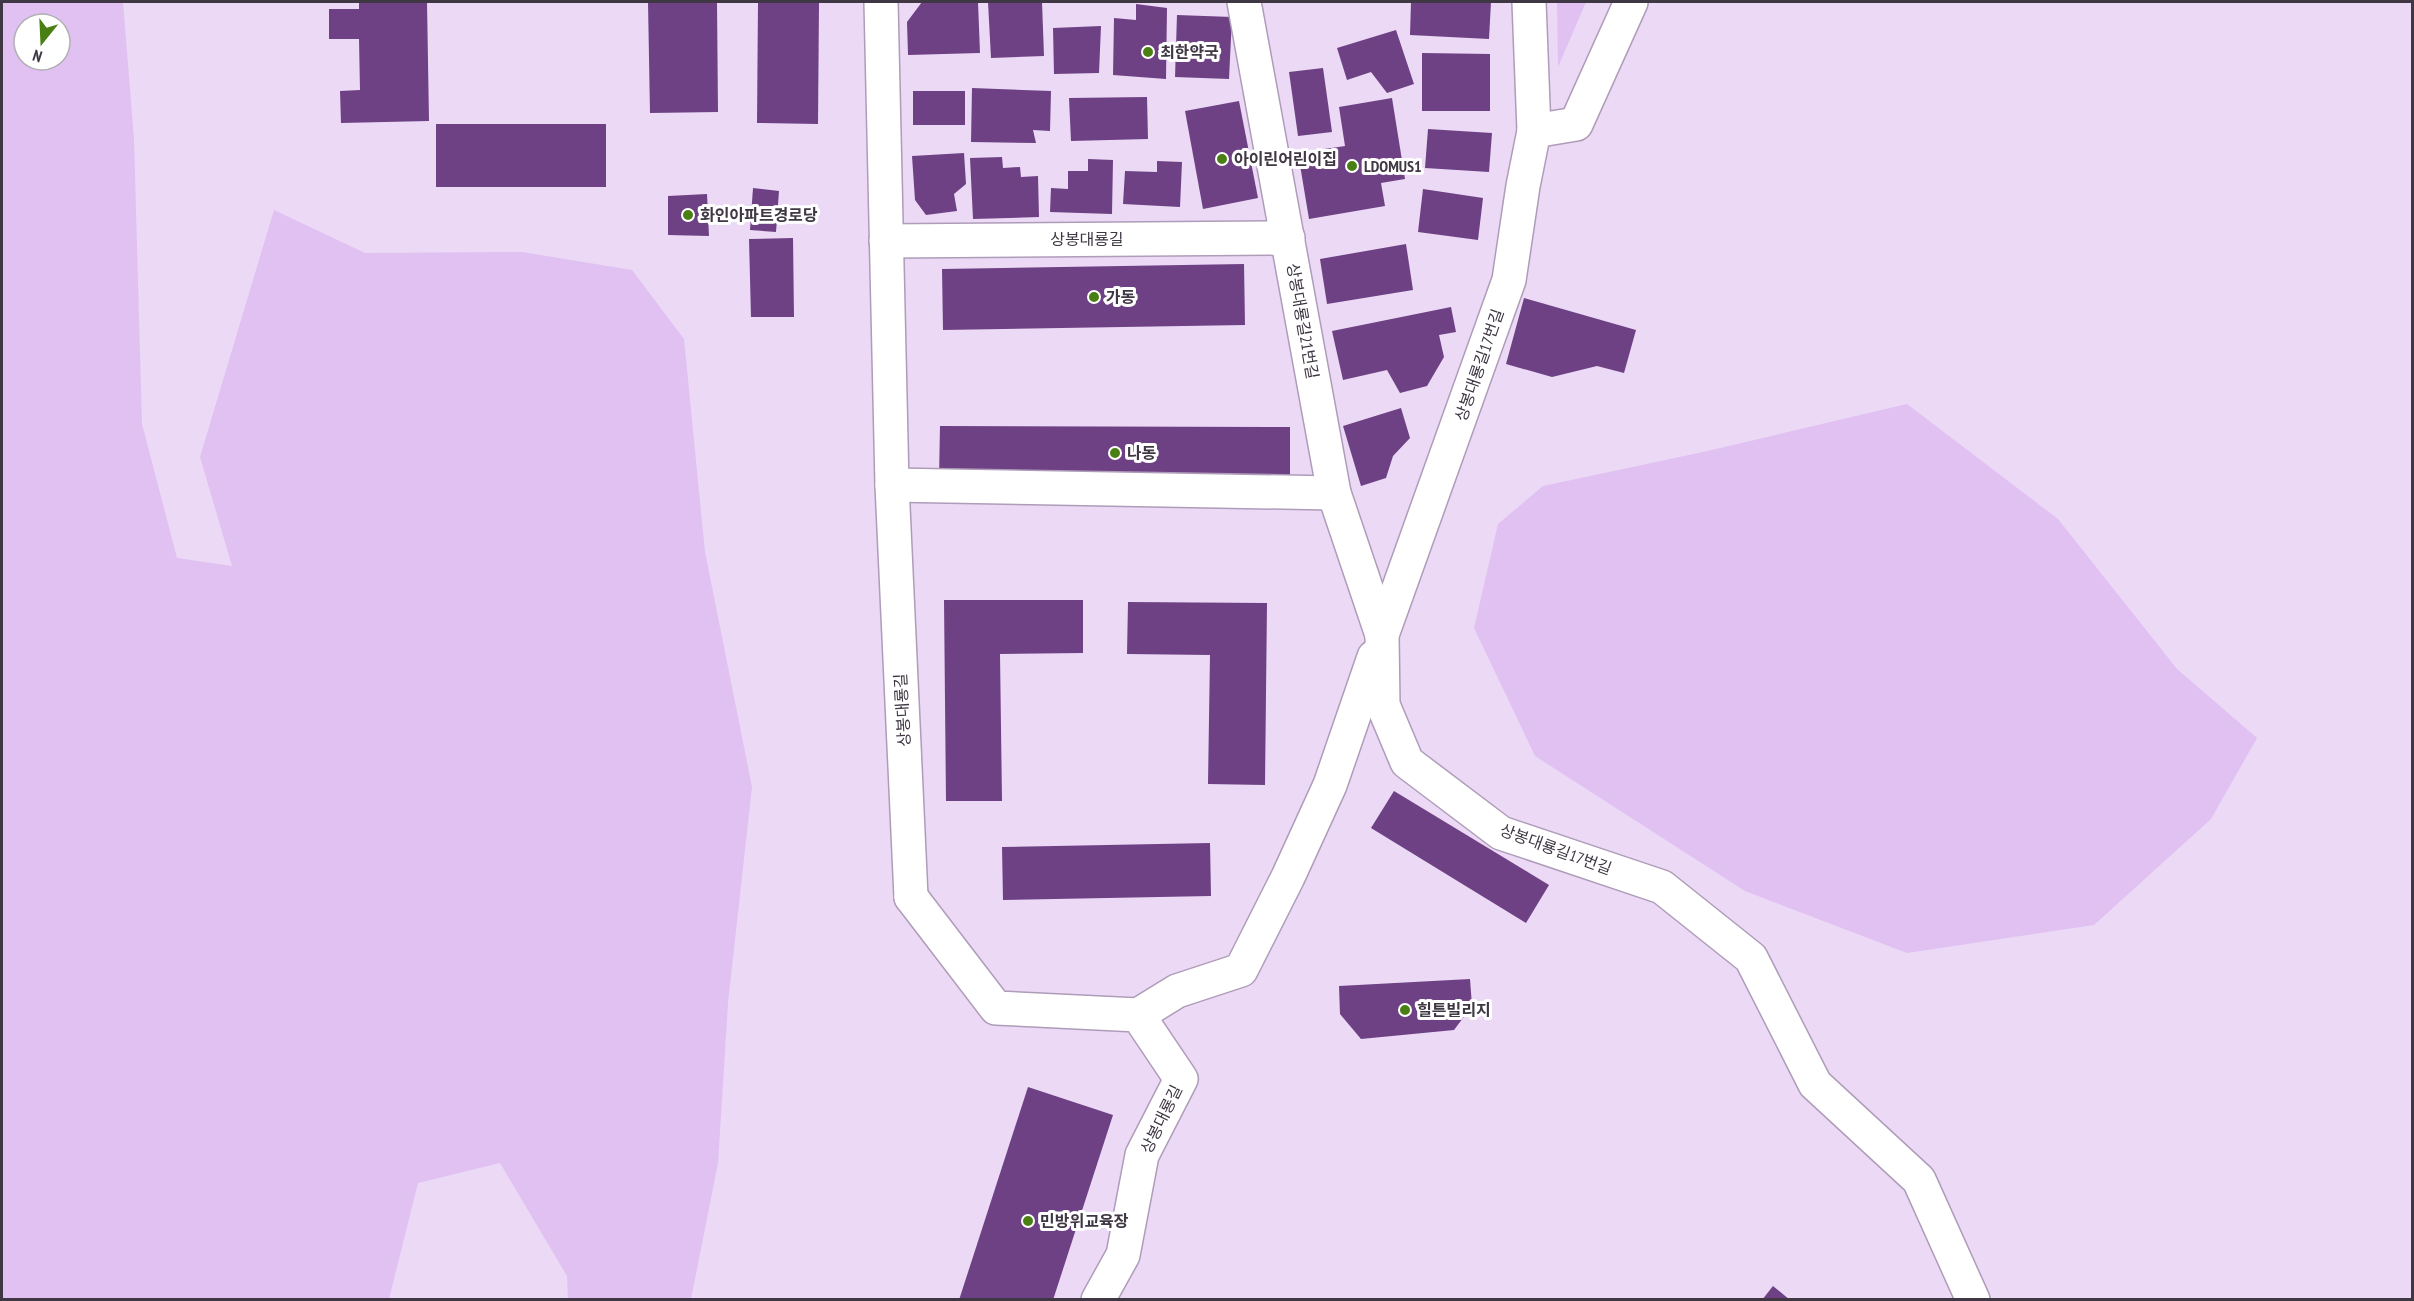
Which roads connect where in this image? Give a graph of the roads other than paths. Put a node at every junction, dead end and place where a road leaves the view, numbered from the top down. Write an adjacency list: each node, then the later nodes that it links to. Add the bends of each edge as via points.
1 (881, 2): 7 (street, 상봉대룡길)
2 (1244, 2): 6 (street, 상봉대룡길21번길)
3 (1529, 2): 5 (street, 상봉대룡길17번길)
4 (1631, 2): 5 (street, via 1576,124)
5 (1534, 131): 10 (street, 상봉대룡길17번길, via 1509,280)
6 (1288, 238): 7 (street, 상봉대룡길); 9 (street, 상봉대룡길21번길)
7 (886, 241): 8 (street, 상봉대룡길)
8 (892, 485): 9 (street); 11 (street, 상봉대룡길, via 910,897 996,1008)
9 (1334, 493): 10 (street, 상봉대룡길21번길)
10 (1382, 635): 11 (street, via 1330,785 1241,970 1177,991); 13 (street, 상봉대룡길17번길, via 1383,705 1407,762 1502,833 1662,886 1751,958 1815,1084 1919,1180)
11 (1138, 1015): 12 (street, 상봉대룡길, via 1181,1079 1142,1155 1123,1255)
12 (1098, 1299)
13 (1973, 1299)

